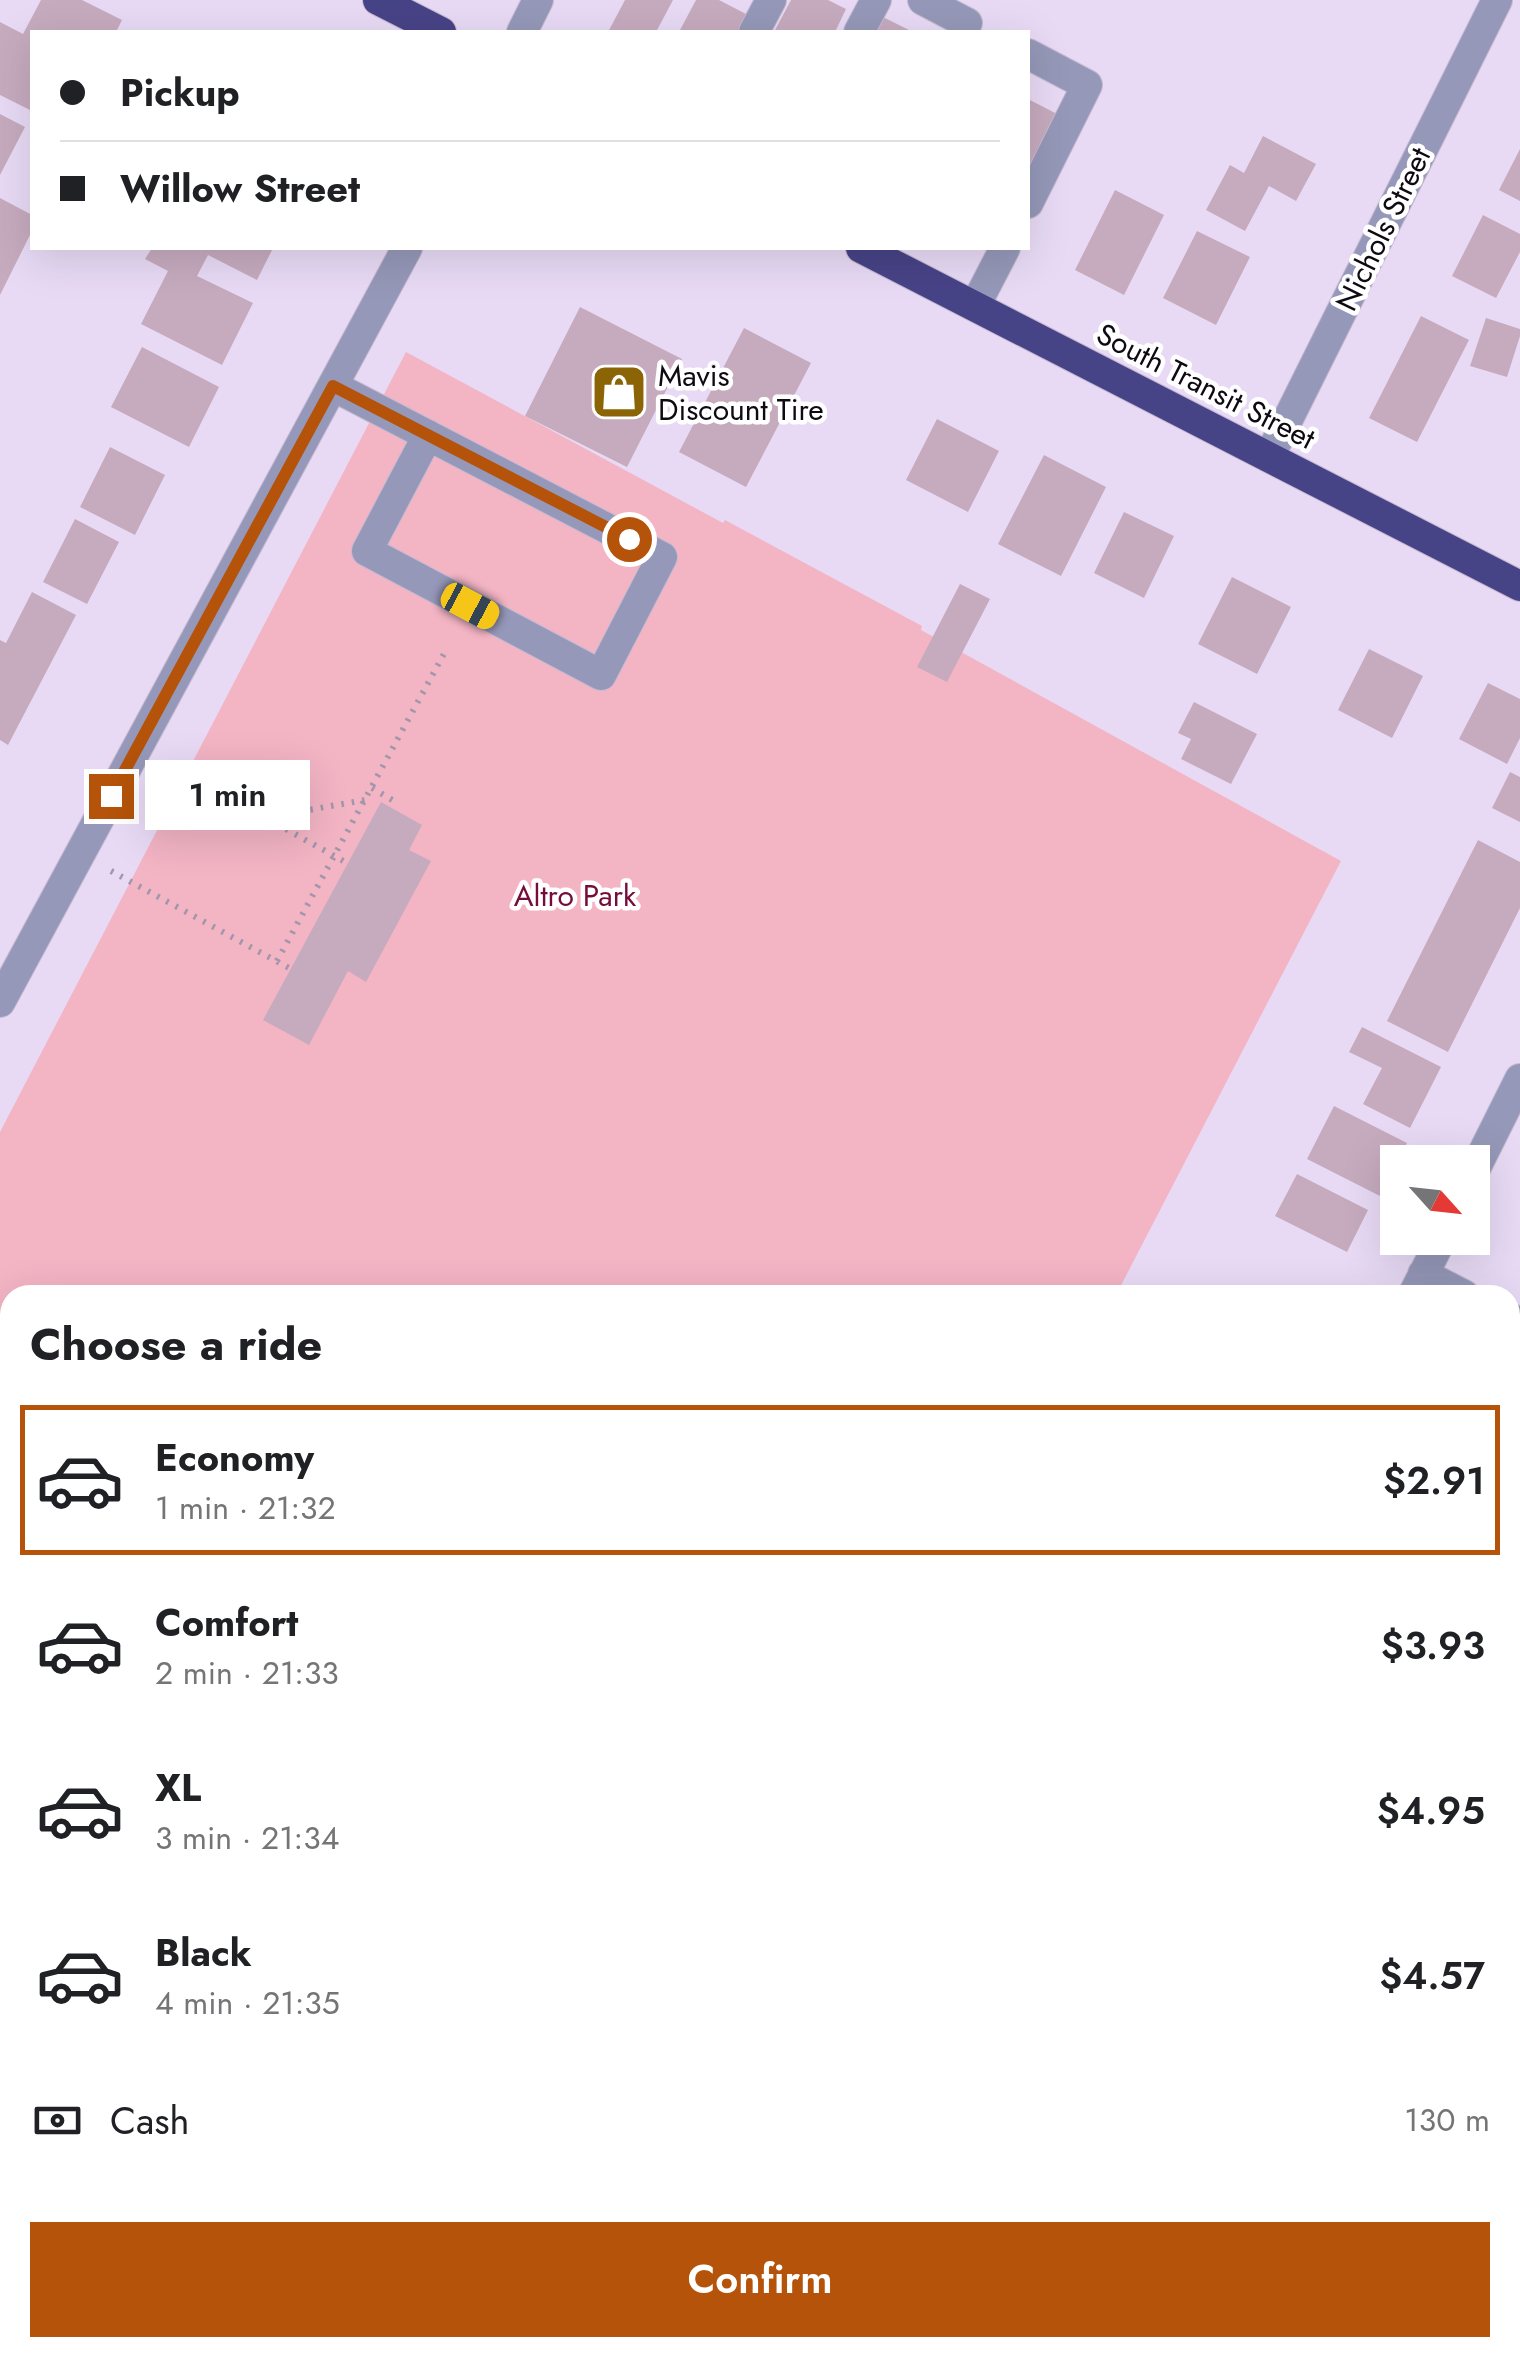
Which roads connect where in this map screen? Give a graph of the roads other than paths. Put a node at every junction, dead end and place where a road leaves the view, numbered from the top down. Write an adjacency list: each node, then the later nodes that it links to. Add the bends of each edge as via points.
1 (378, 0): 8 (highway)
2 (538, 0): 9 (street)
3 (771, 0): 10 (street)
4 (876, 0): 11 (street)
5 (922, 0): 7 (street)
6 (1497, 0): 20 (street, Nichols Street)
7 (972, 29)
8 (437, 30)
9 (523, 30)
10 (755, 30)
11 (859, 30)
12 (1030, 55): 13 (street, via 1087,84)
13 (1030, 199)
14 (406, 250): 18 (street)
15 (864, 250): 17 (highway, South Transit Street)
16 (1004, 250): 17 (street)
17 (975, 306): 20 (highway, South Transit Street)
18 (333, 386): 19 (street); 22 (street)
19 (428, 435): 19 (street, via 662,557 600,675 366,551)
20 (1269, 458): 21 (highway, South Transit Street)
21 (1520, 586)
22 (0, 1002)
23 (1520, 1079): 24 (street)
24 (1487, 1145)
25 (1433, 1255): 26 (street)
26 (1418, 1285)

